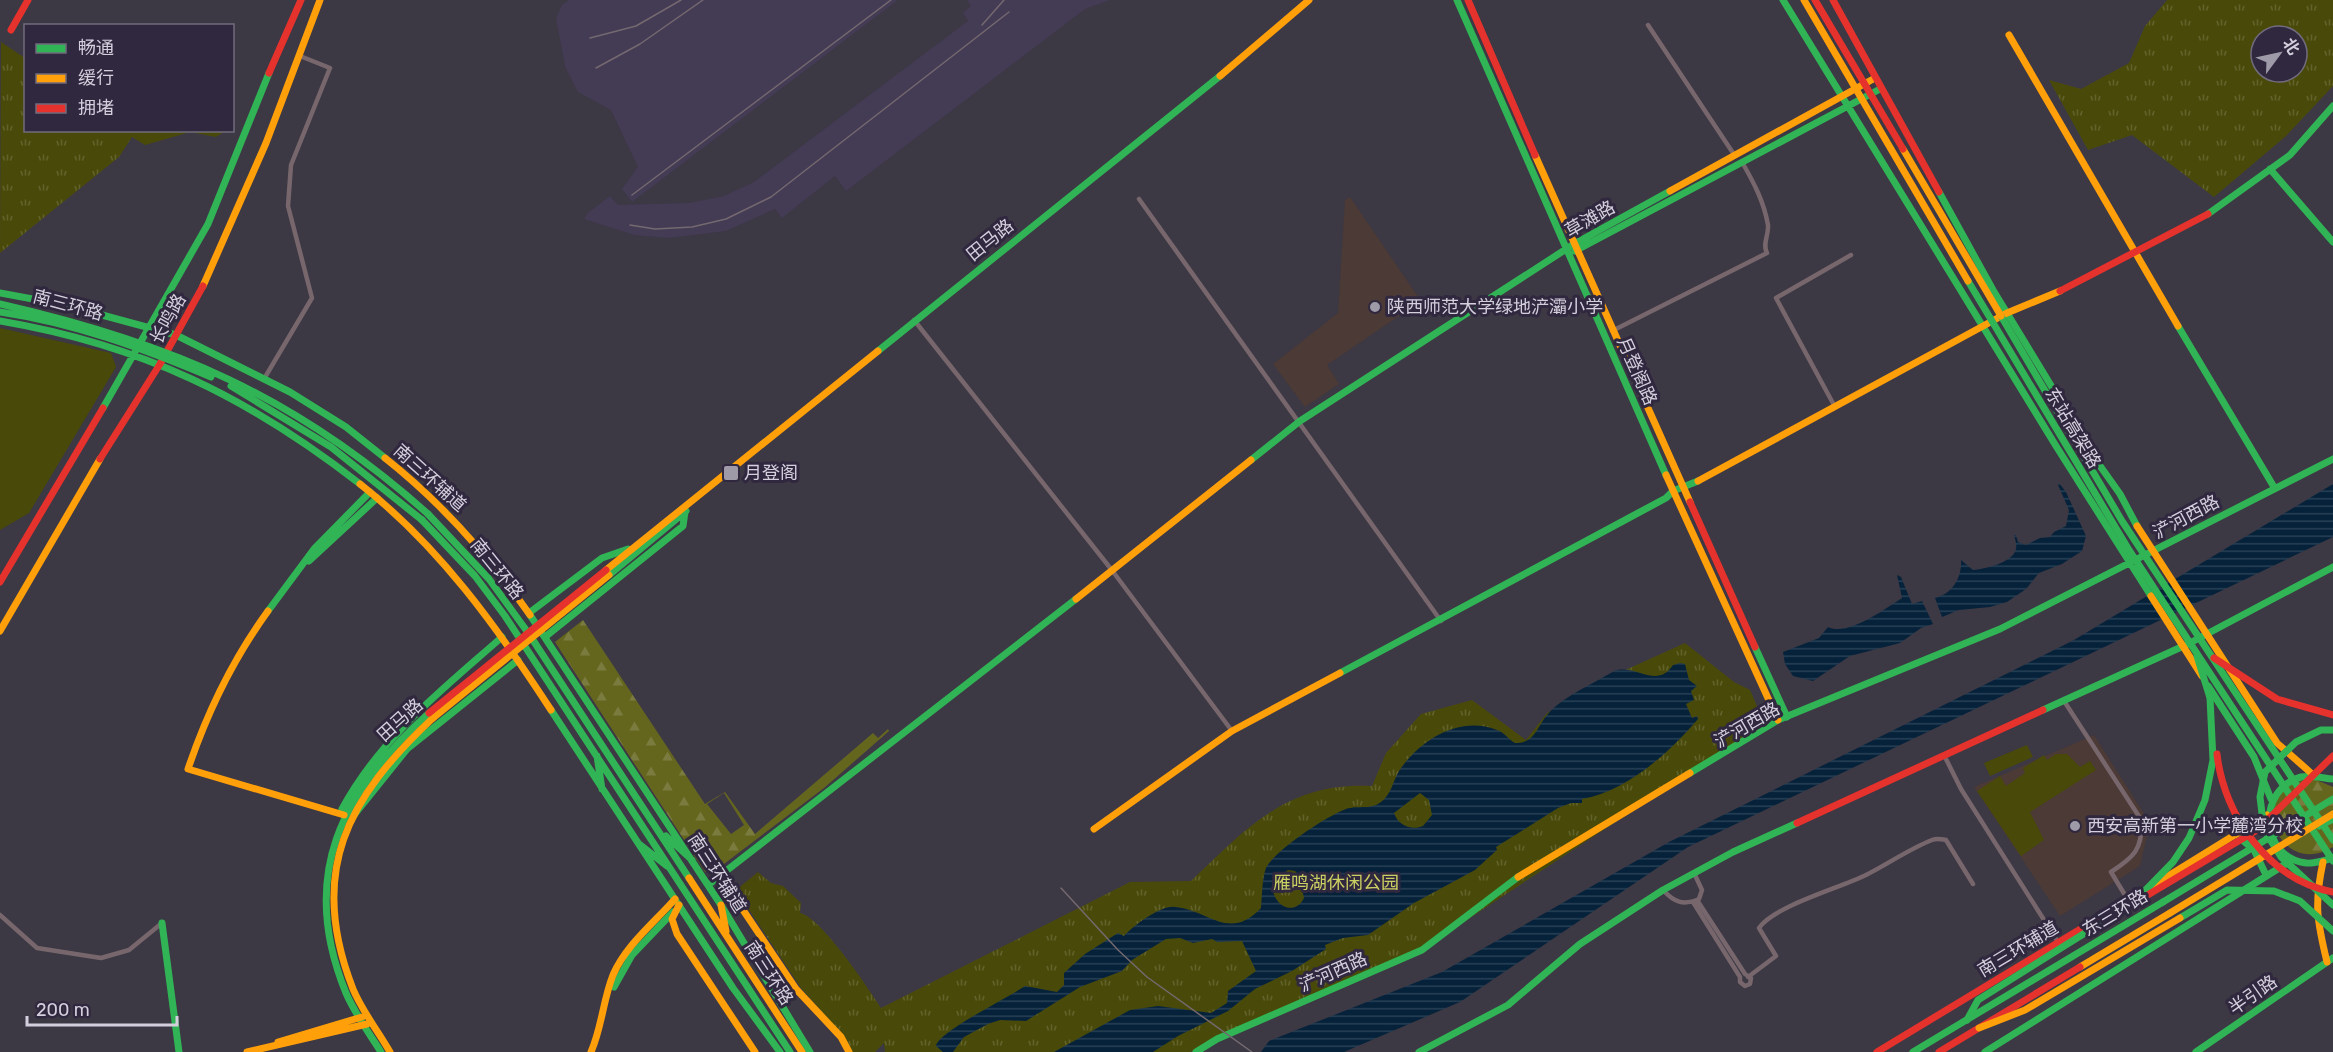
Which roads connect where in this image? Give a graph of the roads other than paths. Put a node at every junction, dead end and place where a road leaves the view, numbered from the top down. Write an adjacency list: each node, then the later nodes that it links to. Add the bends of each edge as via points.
1 (28, 0): 12 (main road)
2 (301, 0): 36 (main road, 长鸣路, via 256,98 224,190)
3 (320, 0): 14 (main road, 长鸣路)
4 (1309, 0): 33 (main road, 田马路, via 1209,85)
5 (1457, 0): 26 (main road, 月登阁路)
6 (1468, 0): 25 (main road, 月登阁路)
7 (1783, 0): 17 (main road)
8 (1804, 0): 67 (main road, 东站高架路, bridge, via 2058,434)
9 (1815, 0): 68 (main road, 东站高架路, bridge, via 2122,521)
10 (1833, 0): 15 (main road)
11 (1648, 25): 20 (street)
12 (11, 30)
13 (2009, 35): 27 (main road)
14 (300, 56): 38 (main road, 长鸣路, via 231,228); 41 (street, via 330,68 291,165 288,206 312,297)
15 (1875, 78): 16 (main road); 17 (main road, 草滩路)
16 (1880, 89): 18 (main road, 草滩路); 32 (main road)
17 (1844, 96): 18 (main road); 20 (main road, 草滩路)
18 (1849, 105): 21 (main road, 草滩路); 35 (main road)
19 (2333, 106): 22 (main road, via 2290,155)
20 (1735, 156): 25 (main road, 草滩路)
21 (1742, 162): 25 (main road, 草滩路); 37 (street, via 1759,192 1768,228 1767,253)
22 (2270, 169): 24 (main road); 27 (main road, via 2209,213)
23 (1139, 199): 43 (street)
24 (2333, 242)
25 (1576, 248): 26 (main road, 草滩路); 37 (main road, 月登阁路)
26 (1566, 250): 43 (main road); 47 (main road, 月登阁路)
27 (2134, 251): 32 (main road, via 2048,297); 45 (main road)
28 (1851, 255): 42 (street, via 1776,298)
29 (0, 293): 36 (main road, 南三环辅道)
30 (0, 304): 91 (main road, 南三环路, bridge, via 51,314 180,356 273,401 387,476 489,579)
31 (0, 312): 78 (main road, 南三环路, bridge, via 116,340 214,378 314,435 391,492 481,584)
32 (2007, 312): 35 (main road); 53 (main road)
33 (914, 320): 50 (main road, 田马路); 56 (street)
34 (0, 321): 39 (main road, via 70,332)
35 (1984, 326): 42 (main road); 54 (main road)
36 (149, 327): 38 (main road, 南三环辅道); 39 (main road, 长鸣路)
37 (1612, 331): 46 (main road, 月登阁路)
38 (176, 335): 40 (main road, 长鸣路); 41 (main road, 南三环辅道)
39 (135, 354): 40 (main road); 59 (main road, 长鸣路)
40 (160, 364): 48 (main road, via 273,422); 62 (main road, 长鸣路)
41 (264, 379): 60 (main road, 南三环辅道, via 346,427 399,469 448,513 493,563)
42 (1835, 407): 46 (main road)
43 (1300, 421): 56 (main road); 61 (street)
44 (2333, 459): 45 (main road, 浐河西路)
45 (2274, 487): 53 (main road, 浐河西路)
46 (1684, 488): 47 (main road); 73 (main road, 月登阁路)
47 (1673, 491): 61 (main road); 74 (main road, 月登阁路)
48 (370, 492): 49 (main road); 57 (main road)
49 (377, 498): 57 (main road); 65 (main road, via 436,555)
50 (689, 503): 51 (main road, 田马路); 52 (main road, 田马路)
51 (685, 512): 58 (main road, 田马路); 64 (main road, via 682,526)
52 (630, 549): 58 (main road, 田马路); 60 (main road, via 602,558)
53 (2154, 553): 54 (main road, 浐河西路); 63 (main road)
54 (2131, 566): 66 (main road); 73 (main road, 浐河西路, via 2000,628)
55 (2333, 567): 63 (main road)
56 (1111, 569): 76 (street); 104 (main road)
57 (297, 570): 86 (main road, via 233,664 204,722 188,769)
58 (608, 572): 71 (main road, 田马路, bridge)
59 (0, 582)
60 (529, 613): 64 (main road, 南三环辅道)
61 (1441, 621): 76 (main road)
62 (0, 631)
63 (2206, 633): 66 (main road); 81 (main road, via 2277,743)
64 (545, 637): 98 (main road, 南三环辅道)
65 (502, 638): 69 (main road); 86 (main road, via 395,732 354,783)
66 (2182, 646): 70 (main road); 85 (main road, via 2254,757)
67 (2194, 646): 77 (main road, bridge, via 2210,698); 97 (main road, 东站高架路, bridge)
68 (2211, 656): 72 (main road, bridge, via 2277,699); 95 (main road, 东站高架路, bridge)
69 (518, 660): 83 (main road); 90 (main road, via 407,749)
70 (2064, 701): 80 (main road); 110 (street, via 2142,820 2134,857 2111,872)
71 (431, 715): 86 (main road, 田马路, via 390,746); 90 (main road, 田马路, via 380,770 358,800)
72 (2333, 715)
73 (1786, 717): 74 (main road, 浐河西路)
74 (1778, 720): 138 (main road, 浐河西路, via 1519,876 1422,950 1217,1039)
75 (2333, 730): 113 (main road, bridge, via 2321,730 2296,742 2265,772 2260,797 2265,830 2281,857)
76 (1232, 731): 92 (main road)
77 (2214, 733): 108 (main road, bridge, via 2221,782 2253,840 2269,860 2294,879); 110 (main road, bridge, via 2214,760 2205,800 2189,838 2173,862)
78 (596, 753): 83 (main road); 101 (main road, 南三环路)
79 (2333, 756): 110 (main road, bridge, via 2257,830)
80 (1945, 757): 102 (main road); 118 (street, via 1961,789)
81 (2310, 773): 82 (main road); 85 (main road, via 2291,779)
82 (2333, 778)
83 (602, 789): 96 (main road)
84 (2333, 799): 123 (main road, 东三环路, bridge)
85 (2271, 800): 88 (main road)
86 (342, 814): 122 (main road, 田马路, via 327,865 324,906 330,944 346,992)
87 (2333, 814): 94 (main road, 东三环路, bridge)
88 (2267, 815): 93 (main road, 南三环辅道); 99 (main road, via 2273,841)
89 (2333, 819): 94 (main road, bridge)
90 (347, 824): 121 (main road, 田马路, via 335,863 333,905 338,942 354,990)
91 (656, 827): 98 (main road); 117 (main road, 南三环路)
92 (1095, 829)
93 (2237, 835): 103 (main road, via 2254,850); 110 (main road, 南三环辅道)
94 (2293, 838): 126 (main road, 东三环路, bridge)
95 (2333, 839)
96 (639, 844): 101 (main road); 111 (main road)
97 (2333, 859): 100 (main road)
98 (692, 860): 106 (main road, 南三环辅道)
99 (2292, 860): 100 (main road); 103 (main road)
100 (2323, 862): 119 (main road, 半引路, via 2316,896 2317,921)
101 (675, 873): 136 (main road, 南三环路)
102 (1694, 873): 107 (main road); 109 (street, via 1702,890)
103 (2266, 876): 143 (main road)
104 (721, 878): 106 (main road); 137 (main road, via 796,988)
105 (1973, 884): 120 (street, via 1946,840 1935,838 1763,922 1759,928 1776,956)
106 (708, 885): 112 (main road, 南三环辅道)
107 (1663, 890): 109 (street, via 1673,901); 139 (main road, via 1580,944 1508,1005)
108 (2333, 892)
109 (1695, 901): 120 (street); 120 (street, via 1745,986 1750,984)
110 (2131, 901): 118 (main road, 南三环辅道); 123 (main road, bridge, via 1978,1000)
111 (677, 902): 133 (main road, via 642,933 613,975); 134 (main road, via 672,919 677,934); 135 (main road)
112 (721, 905): 117 (main road); 128 (main road, 南三环辅道)
113 (2333, 905)
114 (0, 915): 115 (street, via 37,948 101,958 129,950)
115 (162, 923): 129 (main road)
116 (2333, 931): 126 (main road, bridge, via 2300,901 2274,891 2227,890 2025,1010)
117 (727, 937): 128 (main road, 南三环路)
118 (2058, 942): 140 (main road, 南三环辅道)
119 (2330, 960): 144 (main road, 半引路)
120 (1748, 976)
121 (369, 1015): 122 (main road); 124 (main road, 田马路)
122 (360, 1017): 125 (main road, 田马路); 127 (main road)
123 (1967, 1020): 141 (main road, 东三环路)
124 (373, 1022): 125 (main road); 132 (main road, 田马路)
125 (365, 1025): 127 (main road); 131 (main road, 田马路)
126 (1979, 1028): 142 (main road, 东三环路)
127 (256, 1050): 130 (main road)
128 (805, 1050)
129 (179, 1052)
130 (247, 1052)
131 (381, 1052)
132 (390, 1052)
133 (591, 1052)
134 (755, 1052)
135 (780, 1052)
136 (790, 1052)
137 (849, 1052)
138 (1196, 1052)
139 (1419, 1052)
140 (1877, 1052)
141 (1913, 1052)
142 (1939, 1052)
143 (1985, 1052)
144 (2196, 1052)

